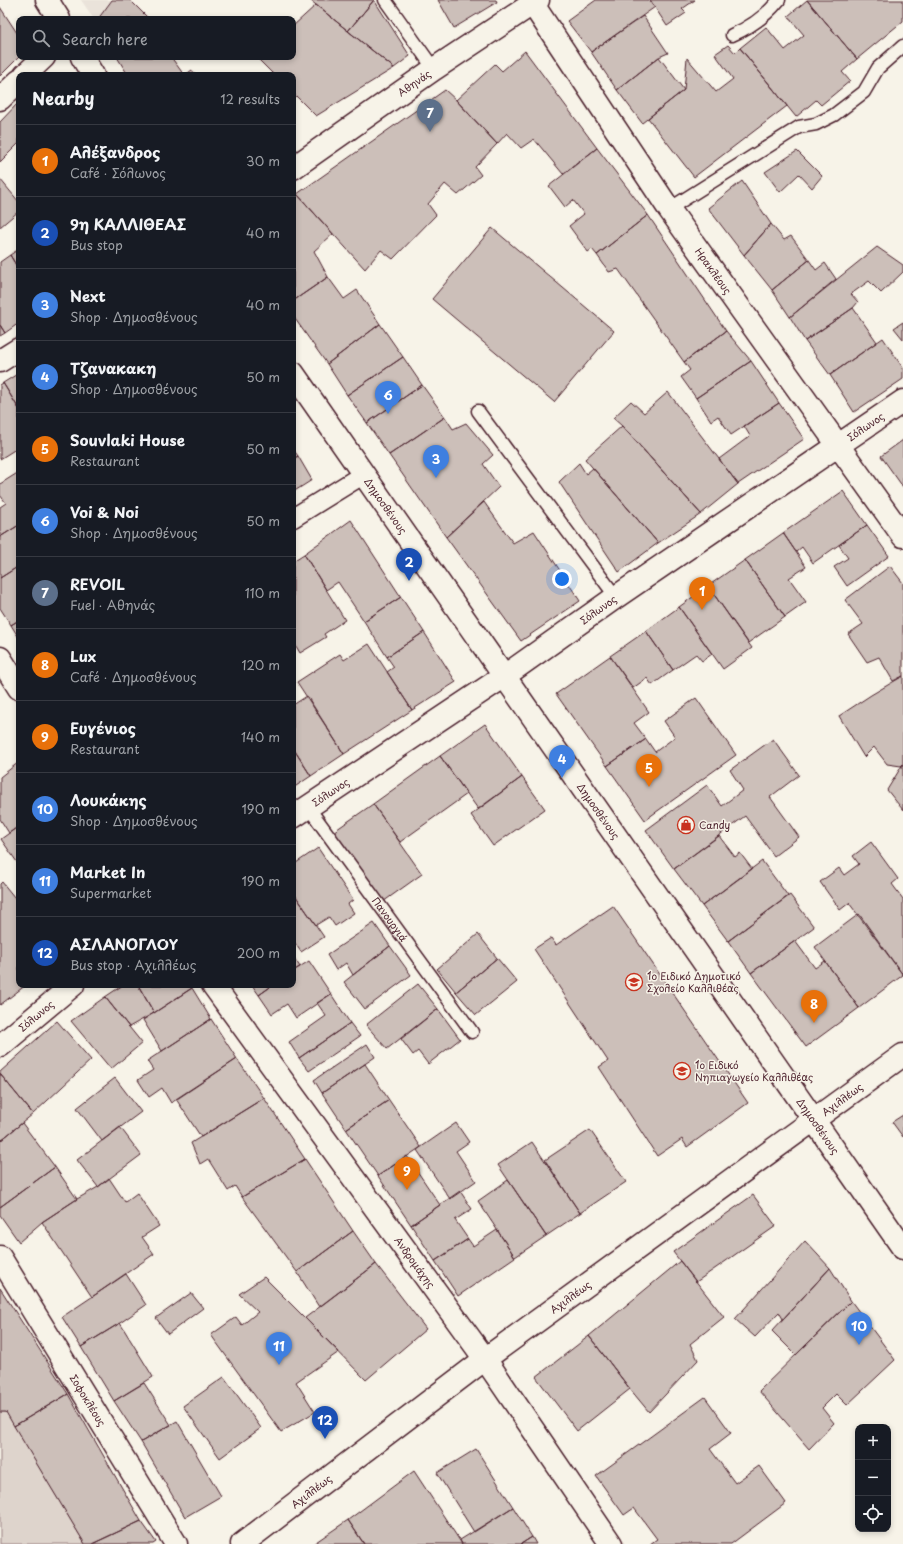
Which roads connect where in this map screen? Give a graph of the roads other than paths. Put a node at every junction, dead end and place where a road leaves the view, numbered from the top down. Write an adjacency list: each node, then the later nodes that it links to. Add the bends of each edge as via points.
1 (47, 0): 5 (street)
2 (385, 0): 10 (lane)
3 (779, 0): 6 (lane, via 748,28)
4 (533, 1): 10 (street, Αθηνάς); 16 (street, Ηρακλέους)
5 (57, 16)
6 (732, 35)
7 (903, 46): 16 (lane, via 878,68 864,92 834,115 816,124 799,127)
8 (41, 60): 11 (street)
9 (84, 60): 12 (street)
10 (434, 70): 15 (street, Αθηνάς)
11 (28, 72)
12 (91, 72)
13 (16, 84): 14 (street)
14 (0, 99)
15 (296, 166)
16 (669, 209): 22 (street, Ηρακλέους)
17 (16, 351): 18 (street)
18 (0, 361)
19 (296, 378): 23 (street, Δημοσθένους)
20 (903, 401): 22 (street, Σόλωνος)
21 (478, 411): 26 (lane)
22 (837, 445): 25 (street, Ηρακλέους); 26 (street, Σόλωνος)
23 (364, 474): 24 (street); 28 (street, Δημοσθένους)
24 (296, 516)
25 (903, 536)
26 (616, 597): 28 (street, Σόλωνος)
27 (0, 658): 29 (street)
28 (503, 677): 30 (street, Σόλωνος); 36 (street, Δημοσθένους)
29 (16, 683)
30 (300, 812): 33 (lane, Πανουργιά)
31 (68, 988): 34 (street, Σόλωνος)
32 (215, 988): 39 (street, Ανδρομάχης)
33 (472, 1032)
34 (0, 1046)
35 (903, 1055): 36 (street, Αχιλλέως)
36 (814, 1120): 37 (street, Δημοσθένους); 39 (street, Αχιλλέως)
37 (903, 1248)
38 (0, 1257): 40 (street, Σοφοκλέους)
39 (485, 1359): 41 (street, Αχιλλέως); 42 (street, Ανδρομάχης)
40 (176, 1544)
41 (242, 1544)
42 (611, 1544)

